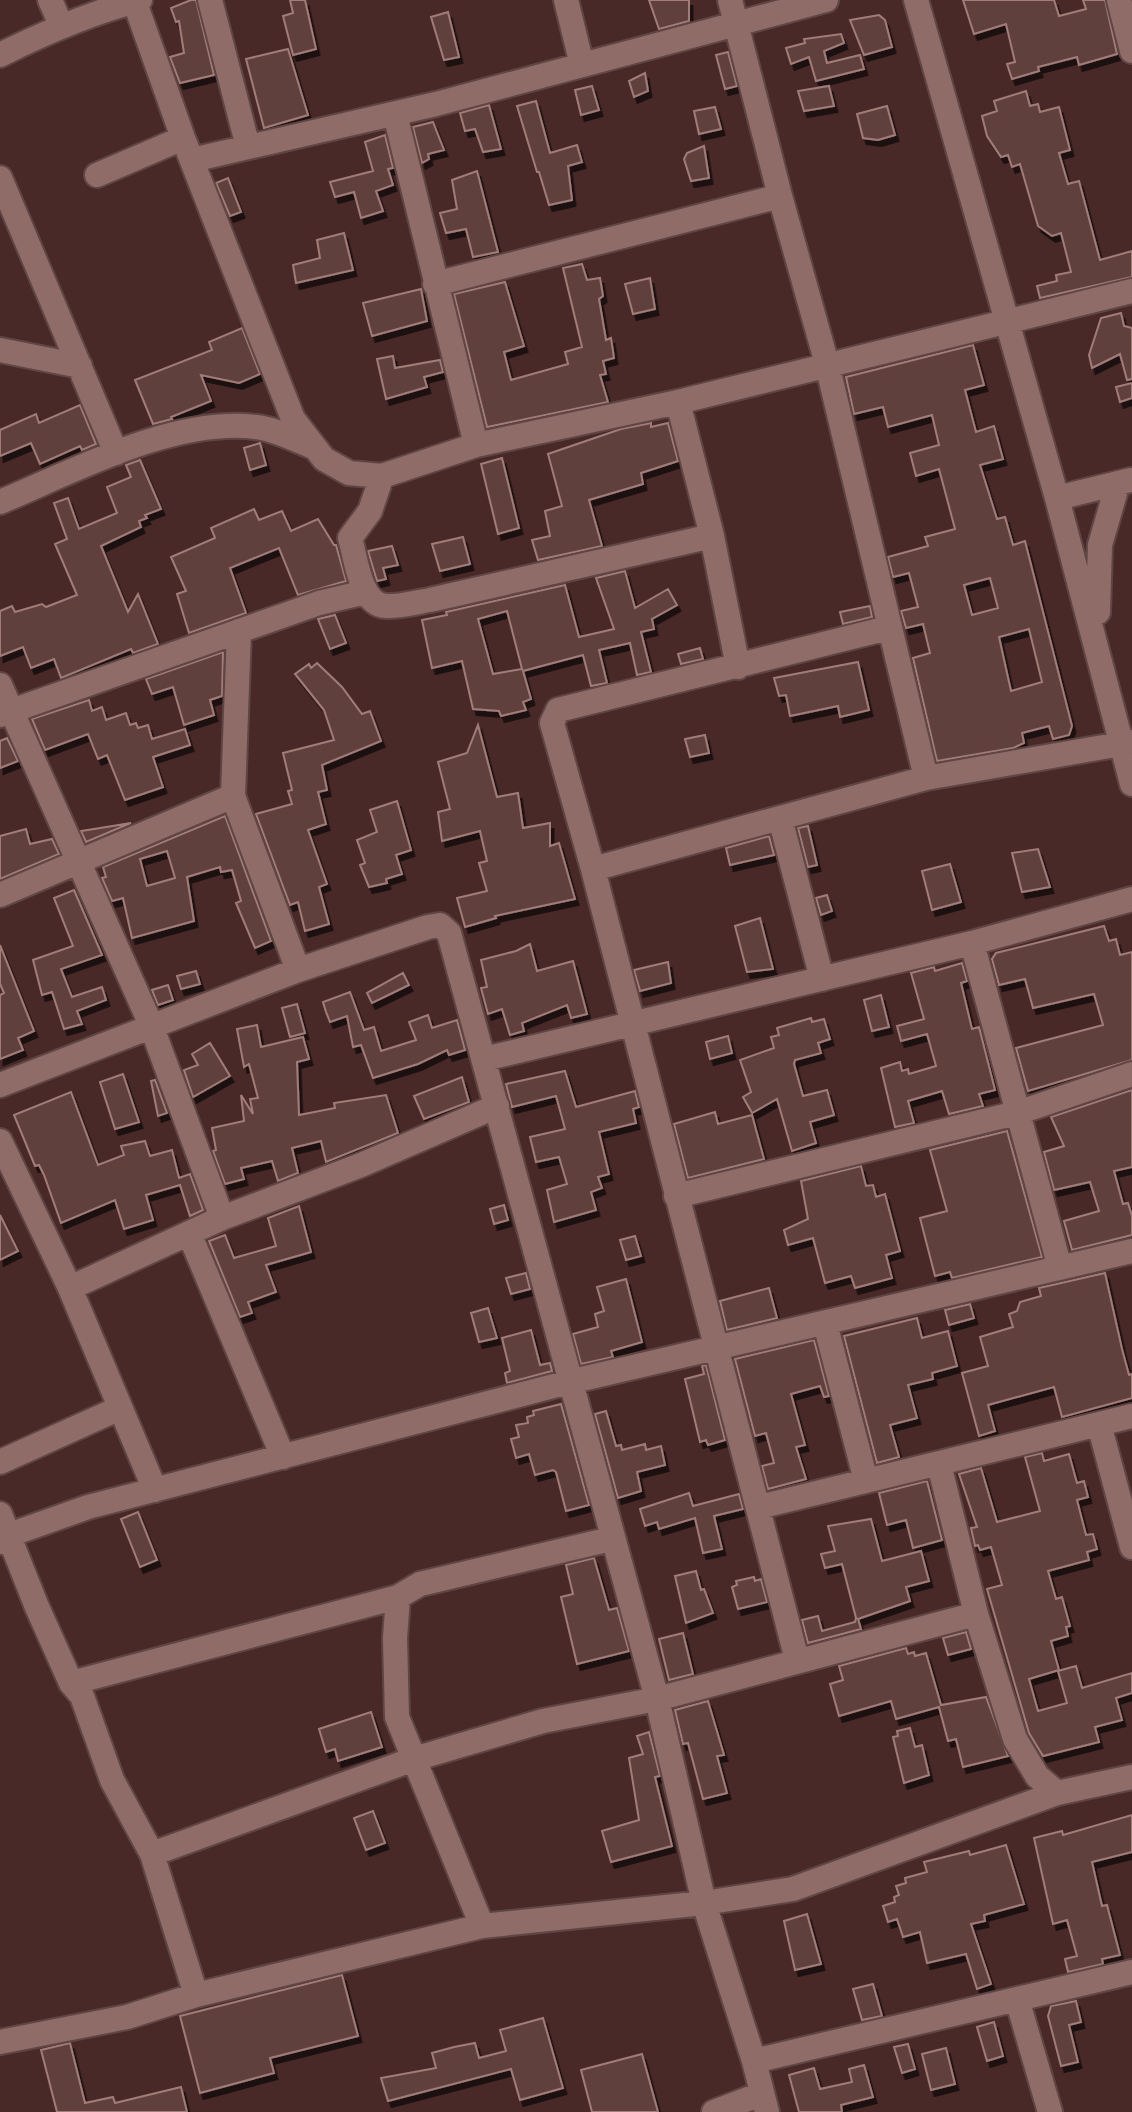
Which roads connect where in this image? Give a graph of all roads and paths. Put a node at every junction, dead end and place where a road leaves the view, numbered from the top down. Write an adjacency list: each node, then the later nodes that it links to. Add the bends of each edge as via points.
1 (50, 0): 9 (street)
2 (210, 0): 14 (street)
3 (566, 0): 12 (street)
4 (826, 0): 8 (street)
5 (916, 0): 21 (street)
6 (1119, 0): 10 (street)
7 (136, 1): 9 (street); 15 (street)
8 (733, 12): 12 (street); 18 (street)
9 (61, 25): 11 (street)
10 (1132, 51)
11 (0, 55)
12 (582, 65): 13 (street)
13 (395, 114): 14 (street); 19 (street)
14 (248, 147): 15 (street)
15 (187, 149): 16 (street); 27 (street, via 293,419)
16 (97, 175)
17 (0, 178): 24 (street)
18 (780, 196): 19 (street); 23 (street)
19 (435, 284): 26 (street)
20 (1132, 291): 21 (street)
21 (1007, 321): 23 (street); 31 (street)
22 (0, 350): 24 (street)
23 (827, 364): 25 (street); 35 (street)
24 (80, 366): 28 (street)
25 (678, 402): 26 (street); 33 (street)
26 (476, 445): 29 (street)
27 (315, 447): 28 (street, via 272,430 242,426 176,435); 29 (street, via 324,459 349,473)
28 (117, 453): 32 (street)
29 (383, 475): 34 (street, via 370,511 350,538)
30 (1125, 481): 31 (street); 37 (street, via 1100,545)
31 (1057, 498): 37 (street)
32 (0, 502)
33 (712, 536): 34 (street, via 430,600 385,606 373,602); 38 (street)
34 (366, 592): 36 (street, via 318,603)
35 (888, 628): 38 (street); 42 (street)
36 (239, 631): 40 (street); 44 (street)
37 (1100, 655): 41 (street)
38 (738, 667): 47 (street, via 558,710 554,715 552,723)
39 (0, 685): 40 (street)
40 (6, 713): 46 (street)
41 (1126, 743): 42 (street); 43 (street)
42 (926, 778): 45 (street)
43 (1132, 784)
44 (233, 796): 46 (street); 51 (street)
45 (780, 818): 47 (street); 52 (street)
46 (80, 863): 48 (street); 54 (street)
47 (593, 869): 53 (street)
48 (0, 895)
49 (1132, 899): 50 (street)
50 (972, 943): 52 (street); 59 (street)
51 (298, 970): 54 (street); 55 (street, via 440,925 449,933)
52 (822, 979): 53 (street)
53 (631, 1024): 55 (street); 61 (street)
54 (151, 1025): 57 (street); 62 (street)
55 (484, 1059): 58 (street)
56 (1132, 1074): 59 (street)
57 (0, 1085)
58 (497, 1106): 62 (street); 69 (street)
59 (1017, 1113): 61 (street); 65 (street)
60 (0, 1141): 66 (street)
61 (676, 1196): 68 (street)
62 (222, 1219): 63 (street)
63 (189, 1234): 66 (street); 73 (street)
64 (1132, 1251): 65 (street)
65 (1060, 1268): 67 (street)
66 (70, 1288): 70 (street)
67 (825, 1323): 68 (street); 76 (street)
68 (718, 1348): 69 (street); 78 (street)
69 (569, 1382): 73 (street); 80 (street)
70 (121, 1408): 74 (street); 77 (street)
71 (1132, 1416): 72 (street)
72 (1098, 1424): 75 (street); 81 (street)
73 (283, 1457): 77 (street)
74 (0, 1462)
75 (939, 1464): 76 (street); 83 (street)
76 (866, 1481): 78 (street)
77 (155, 1490): 79 (street)
78 (759, 1507): 84 (street)
79 (3, 1530): 85 (street)
80 (611, 1539): 82 (street, via 420,1584); 86 (street)
81 (1132, 1547)
82 (398, 1597): 85 (street); 87 (street, via 397,1717)
83 (976, 1614): 84 (street); 89 (street, via 1020,1750 1037,1776)
84 (797, 1660): 86 (street)
85 (71, 1683): 90 (street, via 82,1696 112,1780)
86 (657, 1699): 87 (street, via 543,1720); 91 (street)
87 (414, 1759): 90 (street); 92 (street)
88 (1132, 1777): 89 (street)
89 (1057, 1793): 91 (street, via 793,1889)
90 (152, 1854): 94 (street)
91 (704, 1903): 92 (street); 97 (street)
92 (482, 1926): 94 (street)
93 (1132, 1972): 95 (street)
94 (196, 1995): 96 (street, via 127,2017)
95 (1017, 1999): 97 (street); 100 (street)
96 (0, 2042)
97 (754, 2061): 98 (street)
98 (764, 2103): 99 (street)
99 (713, 2112)
100 (1051, 2112)

